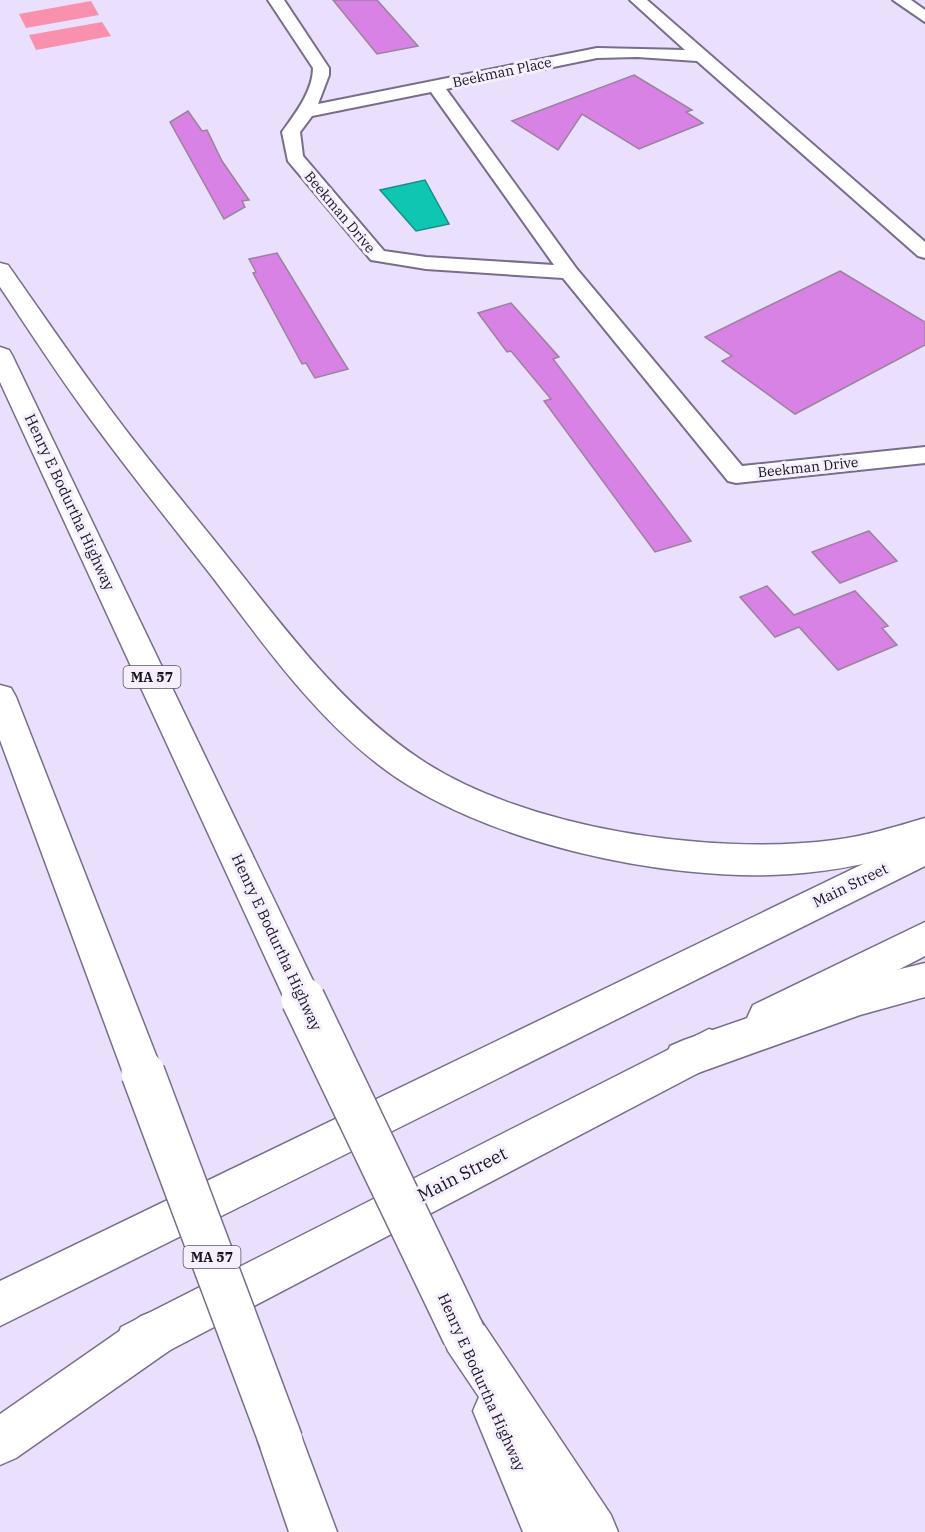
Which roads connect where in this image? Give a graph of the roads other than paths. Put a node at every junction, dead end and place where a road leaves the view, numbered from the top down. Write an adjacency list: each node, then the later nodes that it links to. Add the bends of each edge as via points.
1 (276, 0): 8 (street, Beekman Drive, via 321,68)
2 (638, 0): 6 (street)
3 (925, 1): 4 (street)
4 (904, 2): 5 (street)
5 (925, 17)
6 (701, 56): 7 (street, Beekman Place, via 597,53); 9 (street)
7 (436, 86): 8 (street, Beekman Place); 11 (street, Beekman Drive)
8 (306, 112): 11 (street, Beekman Drive, via 291,132 294,157 378,256)
9 (925, 252)
10 (0, 270): 15 (main road, via 90,402 290,657 348,718 429,782 542,827 682,856 757,860 831,855)
11 (569, 272): 13 (street, Beekman Drive, via 736,475)
12 (0, 355): 22 (main road, Henry E Bodurtha Highway / MA 57, bridge)
13 (925, 455)
14 (0, 697): 25 (main road, MA 57, bridge)
15 (925, 832)
16 (925, 849): 20 (main road, Main Street)
17 (925, 938): 19 (main road, Main Street)
18 (925, 980): 19 (main road, via 860,997)
19 (684, 1059): 21 (main road, Main Street)
20 (0, 1304)
21 (157, 1332): 23 (main road, Main Street); 24 (main road)
22 (464, 1335): 26 (main road, Henry E Bodurtha Highway / MA 57); 27 (main road)
23 (0, 1414)
24 (0, 1442)
25 (313, 1532)
26 (547, 1532)
27 (594, 1532)

